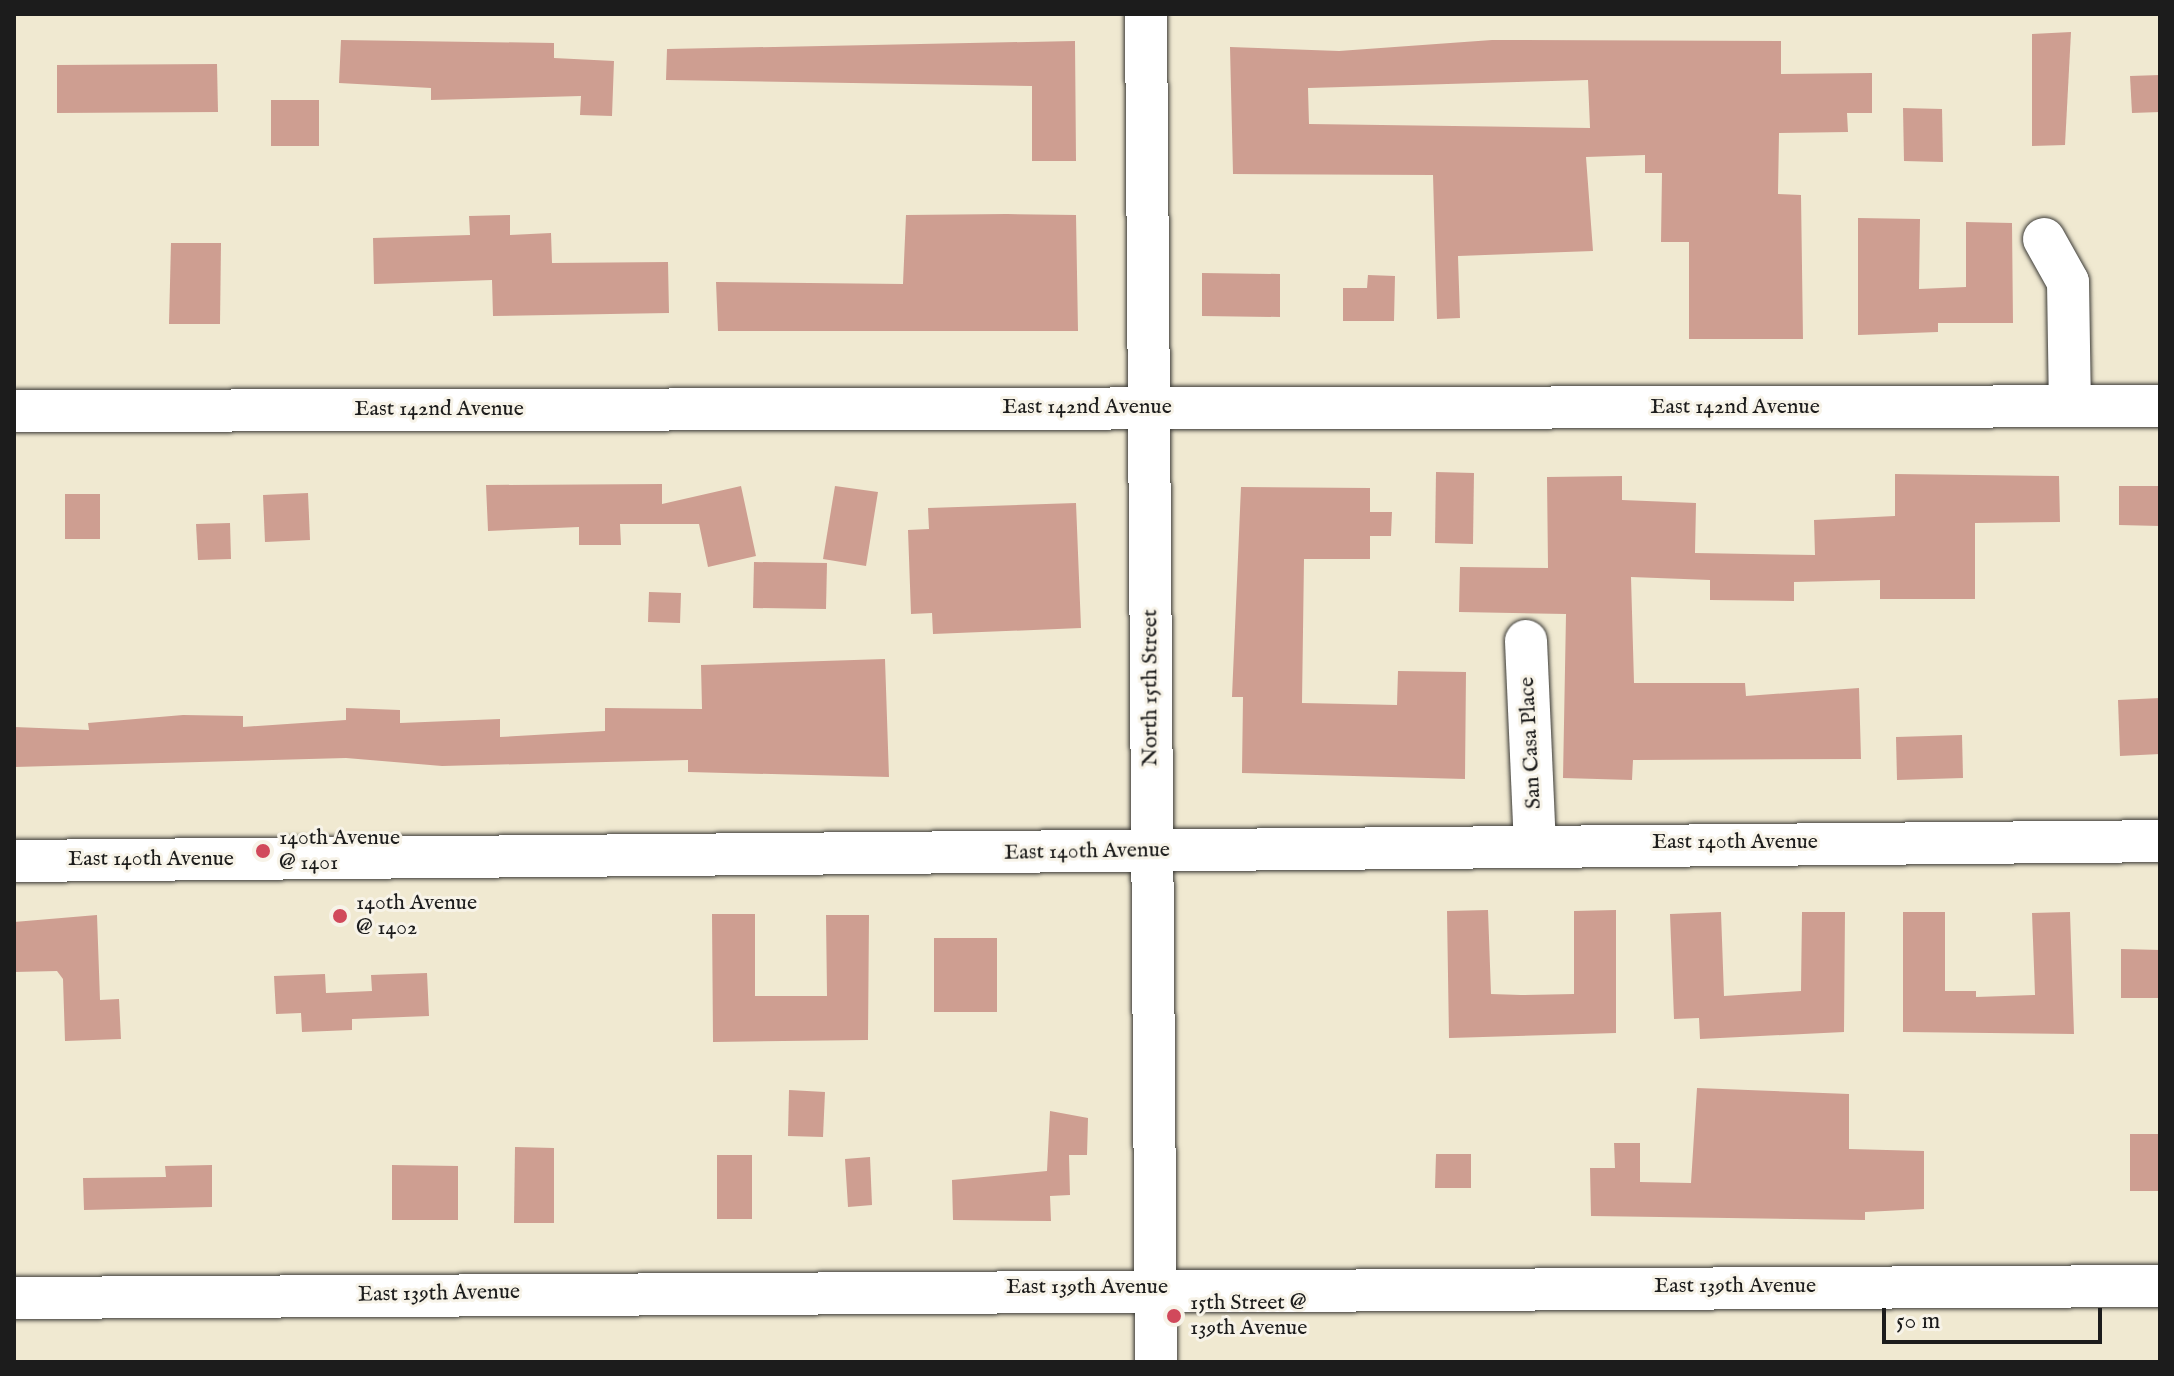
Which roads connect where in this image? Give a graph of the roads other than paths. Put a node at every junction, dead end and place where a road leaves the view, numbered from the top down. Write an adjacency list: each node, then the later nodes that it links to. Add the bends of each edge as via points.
1 (1146, 14): 5 (street, North 15th Street)
2 (2044, 239): 3 (street, via 2068,282)
3 (2070, 406): 4 (street, East 142nd Avenue); 5 (street, East 142nd Avenue)
4 (2160, 406)
5 (1149, 408): 6 (street, East 142nd Avenue); 10 (street, North 15th Street)
6 (14, 411)
7 (1526, 641): 9 (street, San Casa Place)
8 (2160, 841): 9 (street, East 140th Avenue)
9 (1535, 844): 10 (street, East 140th Avenue)
10 (1152, 851): 11 (street, East 140th Avenue); 13 (street, North 15th Street)
11 (14, 861)
12 (2160, 1286): 13 (street, East 139th Avenue)
13 (1156, 1288): 14 (street, East 139th Avenue); 15 (street, North 15th Street)
14 (14, 1298)
15 (1156, 1362)

